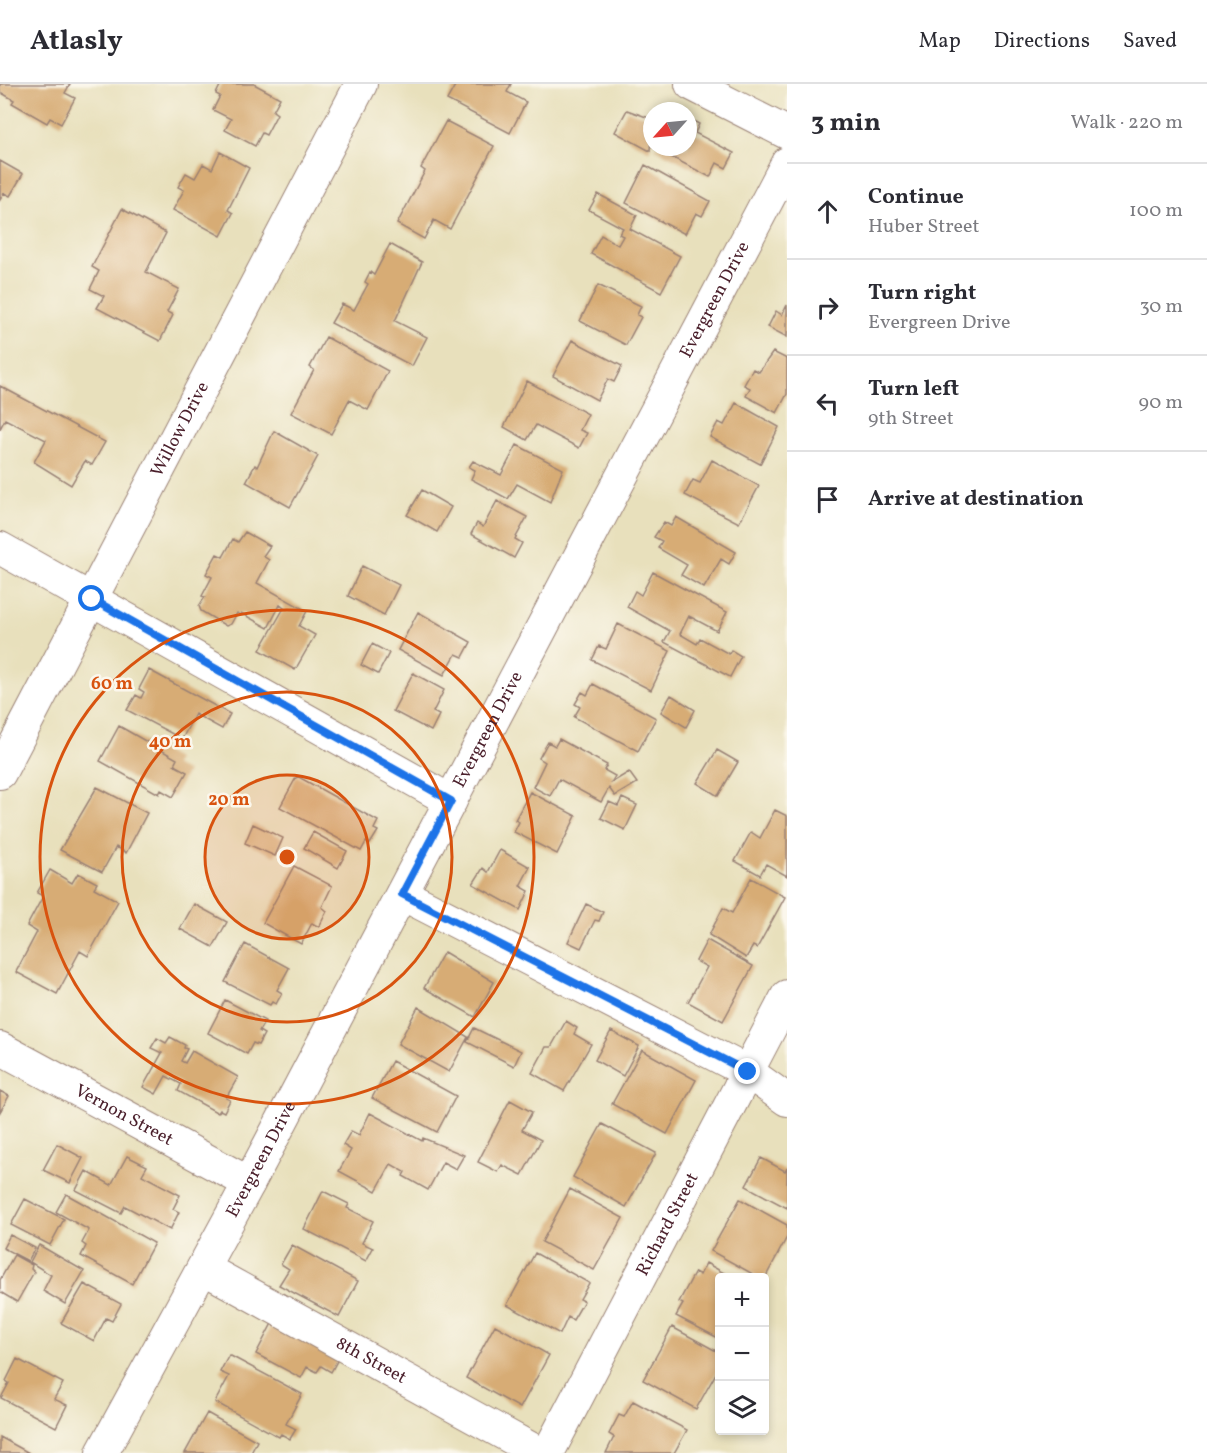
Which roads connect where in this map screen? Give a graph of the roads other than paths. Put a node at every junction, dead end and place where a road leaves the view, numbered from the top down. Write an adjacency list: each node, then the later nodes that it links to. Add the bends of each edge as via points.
1 (361, 84): 6 (street, Willow Drive)
2 (691, 84): 3 (street)
3 (787, 133)
4 (787, 163): 8 (street, Evergreen Drive)
5 (0, 548): 6 (street)
6 (92, 599): 7 (street, Willow Drive); 8 (street)
7 (0, 773)
8 (451, 801): 9 (street, Evergreen Drive)
9 (402, 894): 12 (street); 14 (street, Evergreen Drive)
10 (787, 996): 12 (street, Richard Street)
11 (0, 1048): 14 (street, Vernon Street)
12 (748, 1072): 13 (street); 18 (street, Richard Street)
13 (787, 1100)
14 (249, 1183): 15 (street, Evergreen Drive)
15 (203, 1268): 16 (street, Evergreen Drive); 17 (street, 8th Street)
16 (102, 1453)
17 (539, 1453)
18 (548, 1453)

